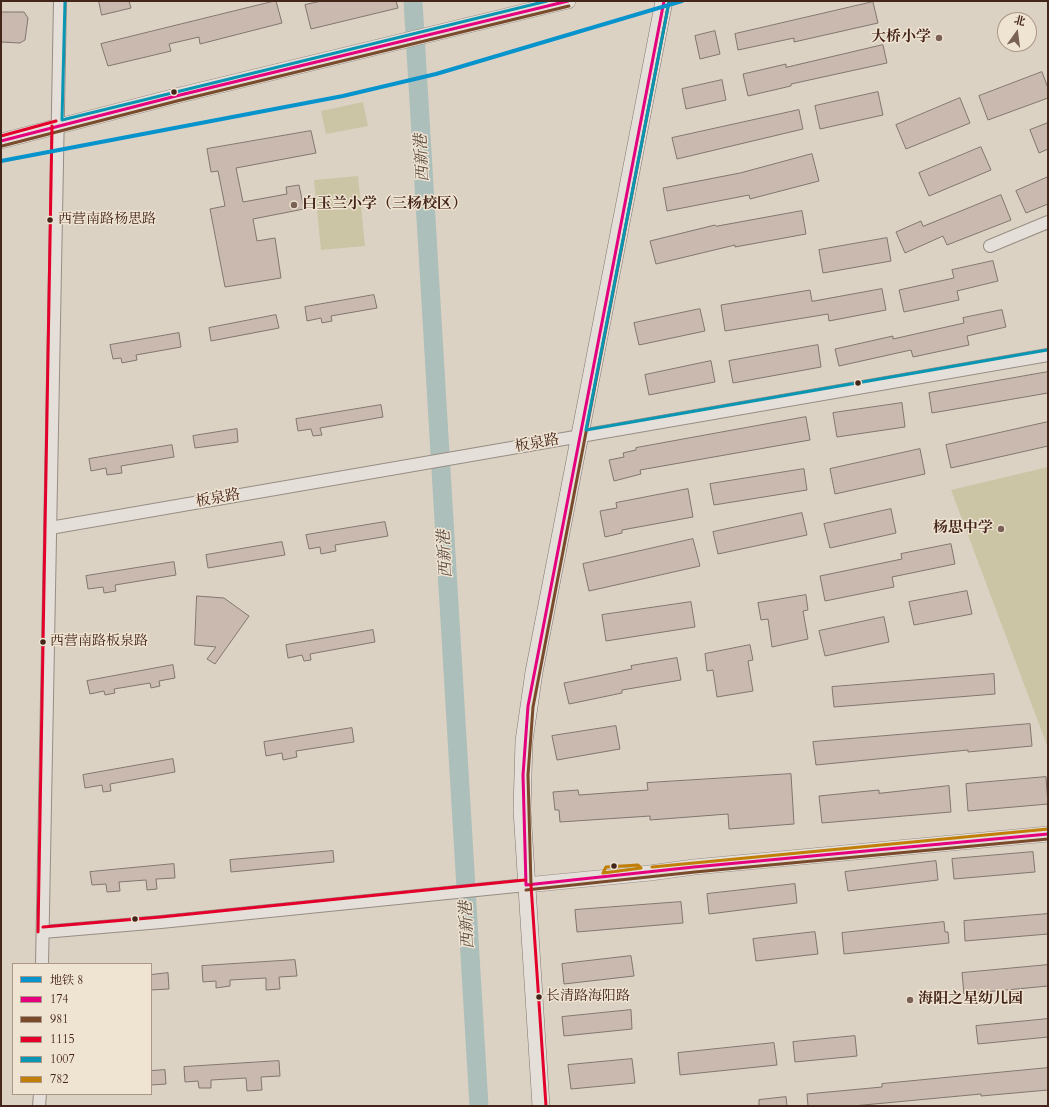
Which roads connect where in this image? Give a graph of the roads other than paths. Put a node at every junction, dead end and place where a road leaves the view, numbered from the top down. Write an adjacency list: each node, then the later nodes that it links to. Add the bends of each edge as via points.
1 (60, 1): 4 (street)
2 (568, 1): 4 (street)
3 (664, 1): 9 (main road)
4 (58, 126): 5 (street); 10 (street)
5 (1, 141)
6 (1048, 222): 7 (street)
7 (990, 246)
8 (1048, 355): 9 (street, 板泉路)
9 (580, 436): 10 (street, 板泉路); 12 (main road, via 528,706 522,775)
10 (50, 528): 13 (street)
11 (1048, 834): 12 (street)
12 (526, 885): 13 (street); 17 (main road)
13 (43, 932): 14 (street)
14 (42, 963)
15 (40, 1095): 16 (street)
16 (40, 1106)
17 (541, 1106)

